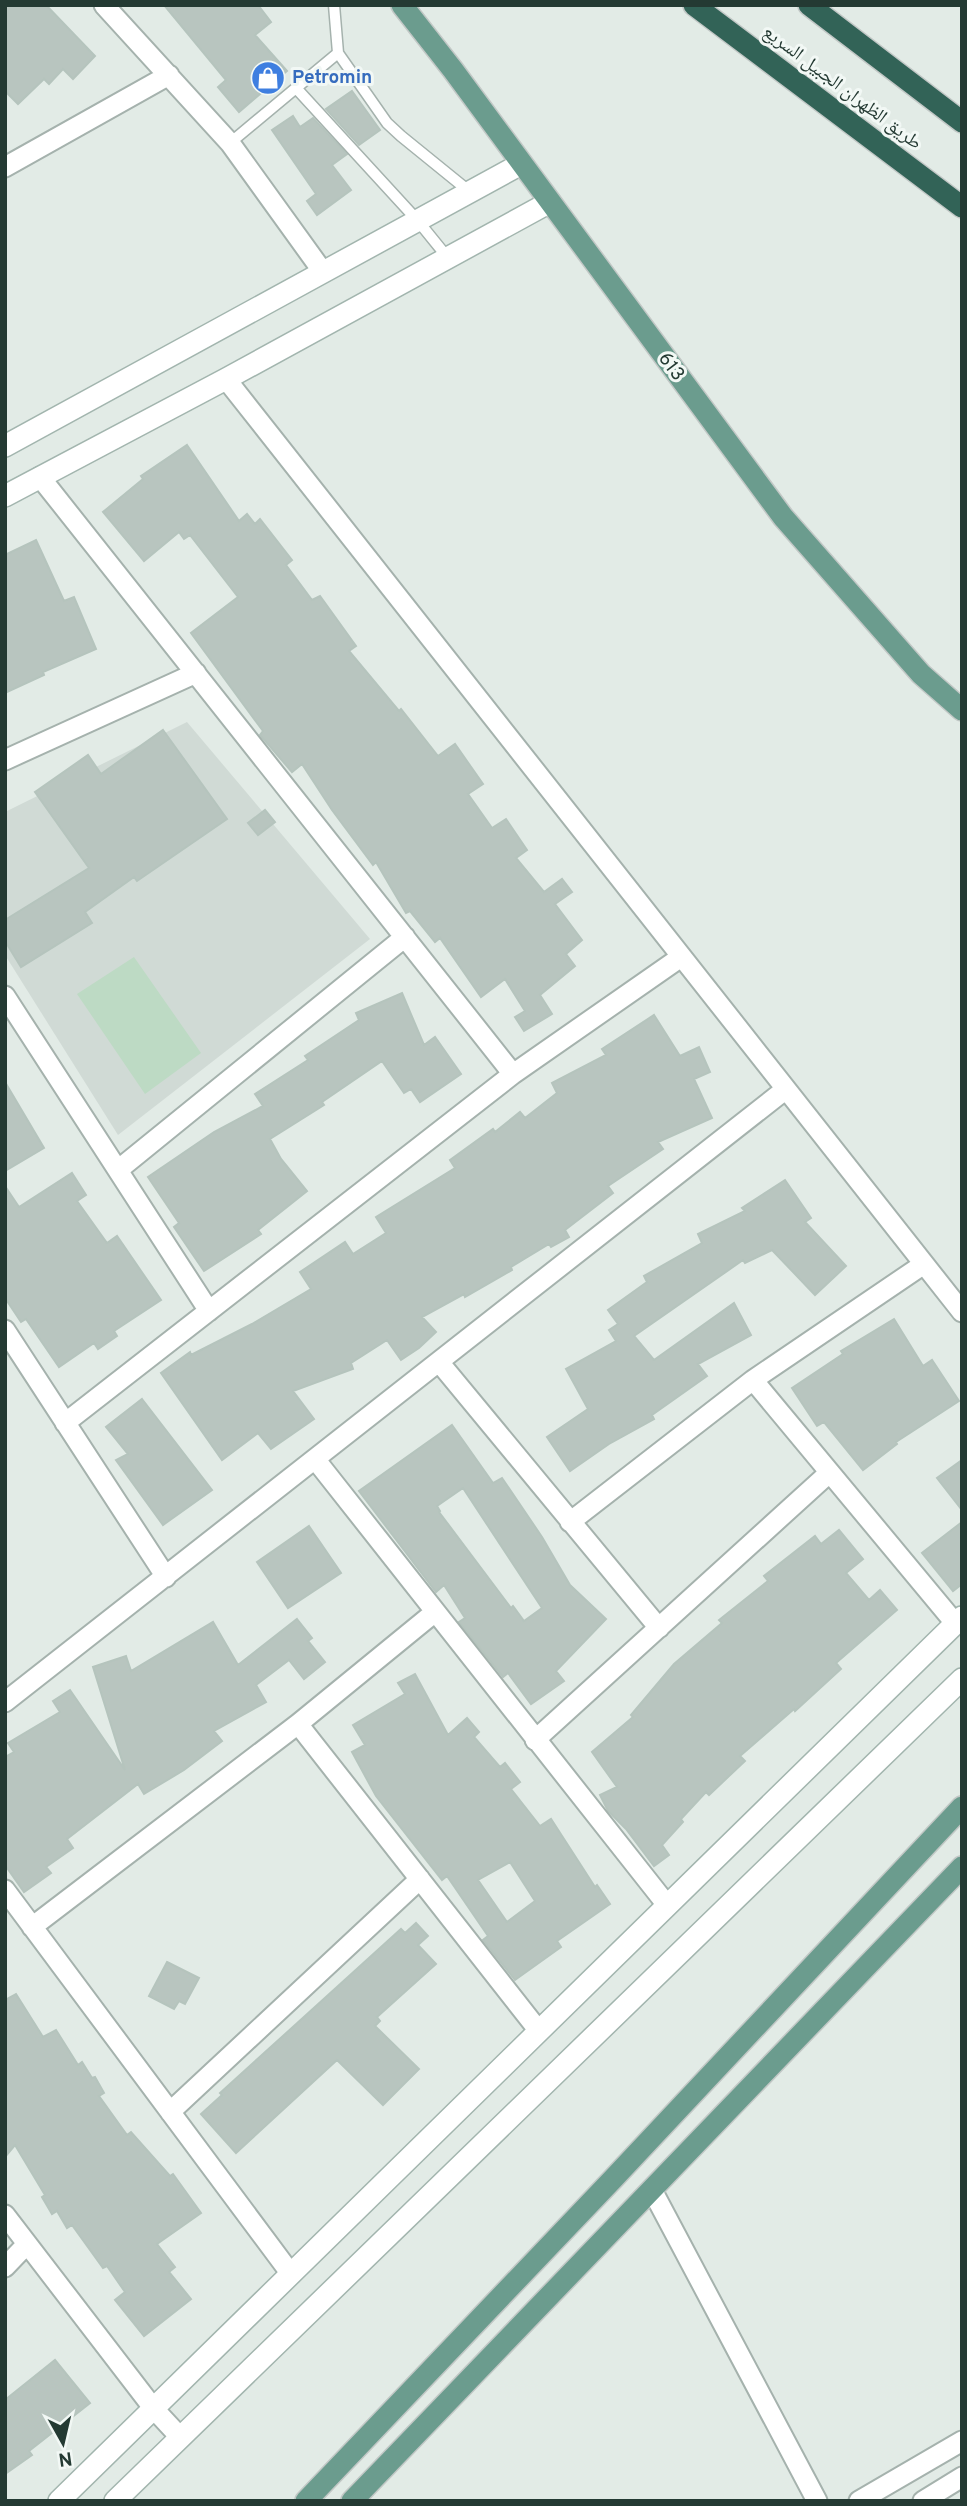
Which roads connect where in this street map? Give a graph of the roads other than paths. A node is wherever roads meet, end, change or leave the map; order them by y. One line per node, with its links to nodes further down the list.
1 (104, 5): 7 (street)
2 (334, 5): 6 (lane)
3 (402, 5): 11 (main road, 613)
4 (694, 5): 15 (highway, طريق الظهران الجبيل السريع)
5 (809, 5): 9 (highway)
6 (338, 53): 8 (lane); 13 (lane)
7 (169, 75): 10 (street); 12 (street)
8 (296, 88): 10 (lane); 16 (lane)
9 (962, 122)
10 (230, 143): 18 (street)
11 (522, 164): 13 (street); 14 (main road, 613)
12 (5, 167)
13 (470, 192): 16 (street)
14 (550, 202): 17 (street); 24 (main road, 613)
15 (962, 207)
16 (418, 221): 17 (lane); 18 (street)
17 (447, 258): 19 (street)
18 (323, 272): 20 (street)
19 (226, 379): 21 (street); 27 (street)
20 (5, 446)
21 (40, 477): 22 (street); 23 (street)
22 (5, 496)
23 (196, 673): 25 (street); 26 (street)
24 (962, 710)
25 (5, 760)
26 (405, 937): 29 (street); 31 (street)
27 (681, 957): 29 (street); 30 (street)
28 (5, 996): 31 (street)
29 (513, 1074): 33 (street)
30 (786, 1089): 32 (street); 36 (street)
31 (118, 1170): 33 (street)
32 (924, 1264): 34 (street); 37 (street)
33 (209, 1311): 38 (street)
34 (962, 1312)
35 (5, 1331): 38 (street)
36 (439, 1362): 39 (street); 41 (street)
37 (753, 1380): 40 (street); 41 (street)
38 (65, 1423): 42 (street)
39 (315, 1460): 42 (street); 43 (street)
40 (830, 1473): 44 (street); 45 (street)
41 (570, 1522): 45 (street)
42 (166, 1577): 47 (street)
43 (435, 1612): 48 (street); 49 (street)
44 (958, 1620): 54 (street)
45 (659, 1628): 49 (street)
46 (962, 1679): 64 (street)
47 (5, 1702)
48 (298, 1724): 52 (street); 55 (street)
49 (536, 1740): 54 (street)
50 (962, 1807): 69 (main road)
51 (962, 1867): 58 (main road)
52 (420, 1879): 56 (street); 57 (street)
53 (5, 1891): 55 (street)
54 (667, 1905): 56 (street)
55 (32, 1927): 57 (street)
56 (539, 2031): 62 (street)
57 (170, 2112): 62 (street)
58 (652, 2190): 70 (main road); 71 (street)
59 (5, 2215): 60 (street)
60 (27, 2244): 61 (street); 63 (street)
61 (5, 2267)
62 (291, 2274): 63 (street)
63 (154, 2409): 64 (street); 67 (street)
64 (180, 2437): 68 (street)
65 (962, 2441): 72 (street)
66 (962, 2477): 73 (street)
67 (59, 2501)
68 (115, 2501)
69 (306, 2501)
70 (352, 2501)
71 (817, 2501)
72 (859, 2501)
73 (923, 2501)

